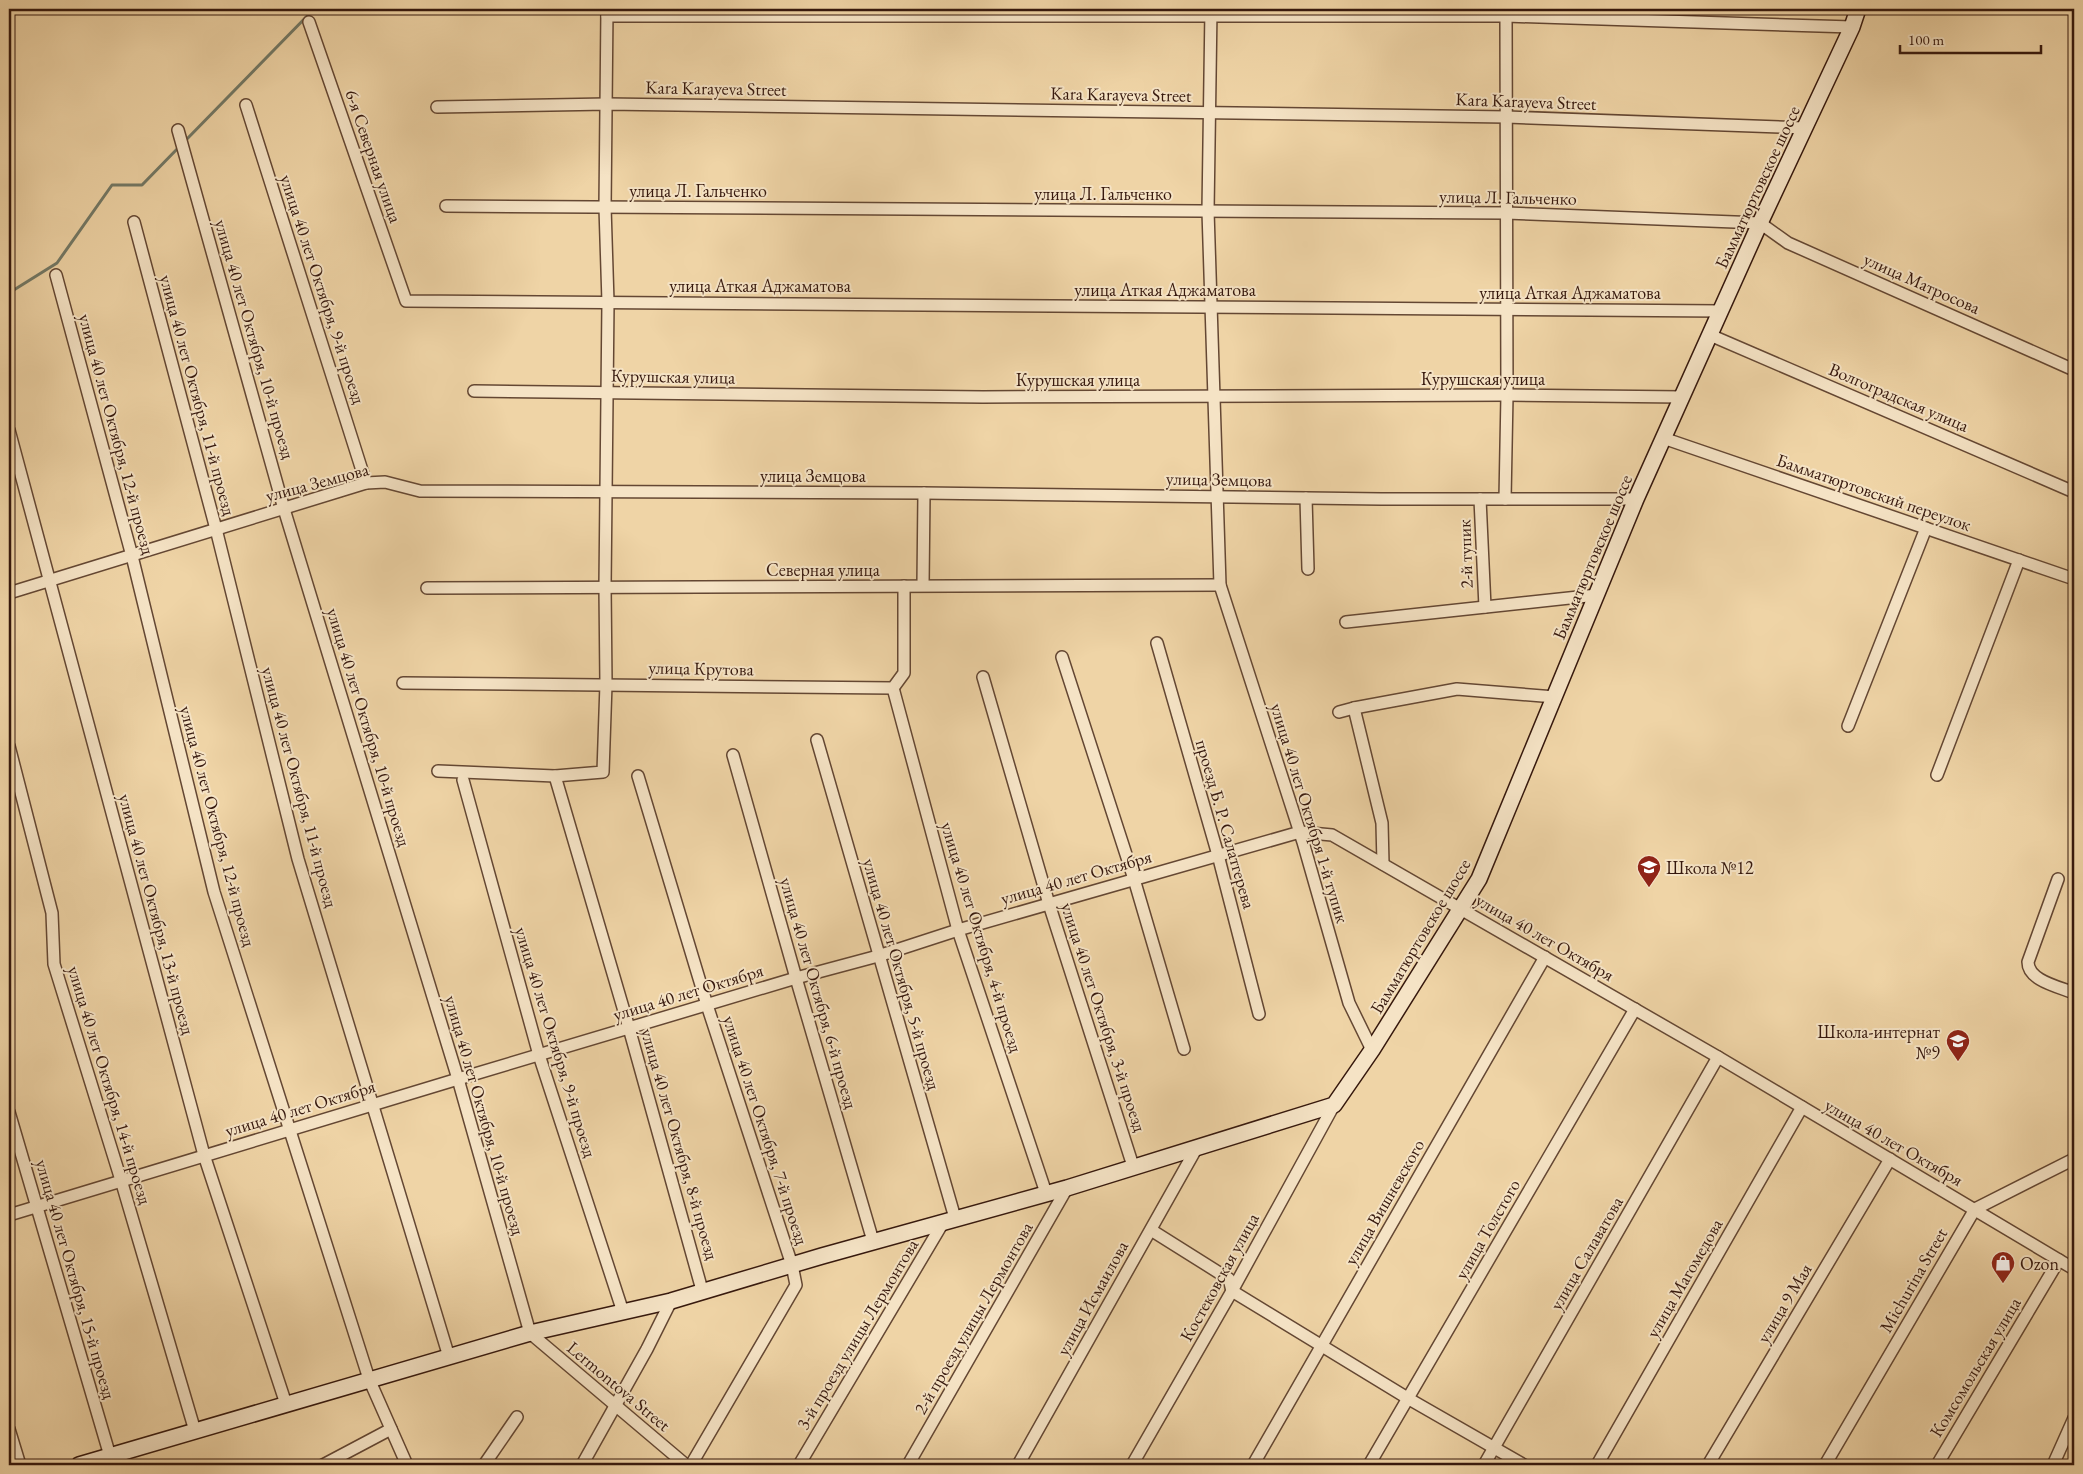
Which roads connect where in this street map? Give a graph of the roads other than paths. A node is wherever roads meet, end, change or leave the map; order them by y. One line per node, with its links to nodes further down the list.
1 (1858, 9): 7 (street, Бамматюртовское шоссе)
2 (607, 12): 3 (street); 8 (street)
3 (913, 12): 4 (street)
4 (1211, 12): 5 (street); 11 (street, улица 40 лет Октября 1-й тупик)
5 (1506, 16): 7 (street); 12 (street)
6 (309, 22): 22 (street, 6-я Северная улица)
7 (1852, 27): 13 (street, Бамматюртовское шоссе)
8 (607, 104): 10 (street, Kara Karayeva Street); 11 (street, Kara Karayeva Street); 16 (street)
9 (246, 105): 36 (street, улица 40 лет Октября, 9-й проезд)
10 (437, 107)
11 (1208, 113): 12 (street, Kara Karayeva Street); 17 (street, улица 40 лет Октября 1-й тупик)
12 (1507, 117): 13 (street, Kara Karayeva Street); 18 (street)
13 (1804, 128): 20 (street, Бамматюртовское шоссе)
14 (178, 130): 45 (street, улица 40 лет Октября, 10-й проезд)
15 (446, 206): 16 (street, улица Л. Гальченко)
16 (605, 206): 17 (street, улица Л. Гальченко); 23 (street)
17 (1208, 211): 18 (street, улица Л. Гальченко); 24 (street, улица 40 лет Октября 1-й тупик)
18 (1506, 213): 20 (street, улица Л. Гальченко); 25 (street)
19 (134, 222): 47 (street, улица 40 лет Октября, 11-й проезд)
20 (1760, 223): 26 (street, Бамматюртовское шоссе); 28 (street, улица Матросова)
21 (56, 275): 48 (street, улица 40 лет Октября, 12-й проезд)
22 (406, 301): 23 (street, улица Аткая Аджаматова)
23 (608, 302): 24 (street, улица Аткая Аджаматова); 30 (street)
24 (1210, 306): 25 (street, улица Аткая Аджаматова); 32 (street, улица 40 лет Октября 1-й тупик)
25 (1506, 309): 26 (street, улица Аткая Аджаматова); 31 (street)
26 (1721, 310): 27 (street, Бамматюртовское шоссе)
27 (1710, 335): 33 (street, Бамматюртовское шоссе); 37 (street, Волгоградская улица)
28 (2074, 370)
29 (474, 391): 30 (street, Курушская улица)
30 (606, 393): 32 (street, Курушская улица); 38 (street)
31 (1507, 395): 32 (street, Курушская улица); 33 (street, Курушская улица); 43 (street)
32 (1214, 396): 40 (street, улица 40 лет Октября 1-й тупик)
33 (1682, 397): 35 (street, Бамматюртовское шоссе)
34 (9, 430): 52 (street, улица 40 лет Октября, 13-й проезд)
35 (1663, 438): 44 (street, Бамматюртовское шоссе); 46 (street, Бамматюртовский переулок)
36 (366, 483): 38 (street, улица Земцова); 45 (street, улица Земцова)
37 (2074, 492)
38 (607, 493): 39 (street, улица Земцова); 56 (street)
39 (924, 493): 40 (street, улица Земцова); 53 (street)
40 (1217, 497): 41 (street, улица Земцова); 54 (street, улица 40 лет Октября 1-й тупик)
41 (1306, 498): 42 (street, улица Земцова); 50 (street)
42 (1480, 499): 43 (street, улица Земцова); 60 (street, 2-й тупик)
43 (1505, 499): 44 (street, улица Земцова)
44 (1636, 499): 59 (street, Бамматюртовское шоссе)
45 (284, 509): 47 (street, улица Земцова); 100 (street, улица 40 лет Октября, 10-й проезд)
46 (1926, 528): 49 (street, Бамматюртовский переулок); 71 (street)
47 (216, 529): 48 (street, улица Земцова); 101 (street, улица 40 лет Октября, 11-й проезд)
48 (132, 556): 52 (street, улица Земцова); 105 (street, улица 40 лет Октября, 12-й проезд)
49 (2019, 560): 51 (street, Бамматюртовский переулок); 76 (street)
50 (1308, 569)
51 (2074, 579)
52 (49, 582): 58 (street, улица Земцова); 107 (street, улица 40 лет Октября, 13-й проезд)
53 (923, 585): 54 (street, Северная улица); 55 (street, Северная улица)
54 (1220, 585): 80 (street, улица 40 лет Октября 1-й тупик)
55 (904, 586): 56 (street, Северная улица); 67 (street)
56 (605, 587): 57 (street, Северная улица); 66 (street)
57 (427, 588)
58 (9, 593)
59 (1597, 595): 60 (street); 68 (street, Бамматюртовское шоссе)
60 (1485, 607): 61 (street)
61 (1346, 622)
62 (1157, 643): 81 (street, проезд Б. Р. Салатгерева)
63 (1062, 656): 83 (street)
64 (983, 677): 85 (street, улица 40 лет Октября, 3-й проезд)
65 (403, 683): 66 (street, улица Крутова)
66 (606, 684): 67 (street, улица Крутова); 77 (street)
67 (893, 688): 87 (street, улица 40 лет Октября, 4-й проезд)
68 (1555, 696): 69 (street); 86 (street, Бамматюртовское шоссе)
69 (1354, 708): 70 (street); 82 (street)
70 (1338, 712)
71 (1848, 726)
72 (817, 740): 88 (street, улица 40 лет Октября, 5-й проезд)
73 (9, 746): 111 (street, улица 40 лет Октября, 14-й проезд)
74 (733, 755): 90 (street, улица 40 лет Октября, 6-й проезд)
75 (438, 771): 77 (street)
76 (1937, 775)
77 (555, 776): 95 (street, улица 40 лет Октября, 8-й проезд)
78 (638, 776): 92 (street, улица 40 лет Октября, 7-й проезд)
79 (463, 780): 98 (street, улица 40 лет Октября, 9-й проезд)
80 (1300, 832): 81 (street, улица 40 лет Октября); 82 (street, улица 40 лет Октября); 97 (street, улица 40 лет Октября 1-й тупик)
81 (1218, 855): 83 (street, улица 40 лет Октября); 94 (street, проезд Б. Р. Салатгерева)
82 (1383, 864): 86 (street, улица 40 лет Октября)
83 (1134, 879): 85 (street, улица 40 лет Октября); 96 (street)
84 (2058, 879): 91 (street)
85 (1049, 904): 87 (street, улица 40 лет Октября); 110 (street, улица 40 лет Октября, 3-й проезд)
86 (1461, 908): 89 (street, улица 40 лет Октября); 97 (street, Бамматюртовское шоссе)
87 (958, 930): 88 (street, улица 40 лет Октября); 113 (street, улица 40 лет Октября, 4-й проезд)
88 (878, 956): 90 (street, улица 40 лет Октября); 117 (street, улица 40 лет Октября, 5-й проезд)
89 (1545, 957): 93 (street, улица 40 лет Октября); 128 (street, улица Вишневского)
90 (796, 978): 92 (street, улица 40 лет Октября); 119 (street, улица 40 лет Октября, 6-й проезд)
91 (2074, 993)
92 (707, 1005): 95 (street, улица 40 лет Октября); 121 (street, улица 40 лет Октября, 7-й проезд)
93 (1635, 1009): 99 (street, улица 40 лет Октября); 131 (street, улица Толстого)
94 (1259, 1014)
95 (629, 1028): 98 (street, улица 40 лет Октября); 123 (street, улица 40 лет Октября, 8-й проезд)
96 (1184, 1049)
97 (1372, 1050): 102 (street, Бамматюртовское шоссе)
98 (539, 1055): 100 (street, улица 40 лет Октября); 126 (street, улица 40 лет Октября, 9-й проезд)
99 (1718, 1057): 103 (street, улица 40 лет Октября); 139 (street, улица Салаватова)
100 (458, 1079): 101 (street, улица 40 лет Октября); 127 (street, улица 40 лет Октября, 10-й проезд)
101 (373, 1104): 105 (street, улица 40 лет Октября); 129 (street, улица 40 лет Октября, 11-й проезд)
102 (1334, 1105): 106 (street); 124 (street, Костековская улица)
103 (1802, 1107): 108 (street, улица 40 лет Октября); 157 (street, улица Магомедова)
104 (9, 1112): 114 (street, улица 40 лет Октября, 15-й проезд)
105 (289, 1129): 107 (street, улица 40 лет Октября); 130 (street, улица 40 лет Октября, 12-й проезд)
106 (1196, 1149): 110 (street); 118 (street, улица Исмаилова)
107 (204, 1155): 111 (street, улица 40 лет Октября); 132 (street, улица 40 лет Октября, 13-й проезд)
108 (1890, 1159): 115 (street, улица 40 лет Октября); 158 (street, улица 9 Мая)
109 (2074, 1159): 115 (street)
110 (1133, 1166): 112 (street)
111 (121, 1180): 114 (street, улица 40 лет Октября); 138 (street, улица 40 лет Октября, 14-й проезд)
112 (1067, 1188): 113 (street); 150 (street, 2-й проезд улицы Лермонтова)
113 (1046, 1193): 117 (street)
114 (36, 1207): 116 (street, улица 40 лет Октября); 140 (street, улица 40 лет Октября, 15-й проезд)
115 (1975, 1209): 120 (street, улица 40 лет Октября); 159 (street, Michurina Street)
116 (9, 1215)
117 (950, 1220): 119 (street); 149 (street, 3-й проезд улицы Лермонтова)
118 (1151, 1230): 124 (street); 151 (street, улица Исмаилова)
119 (873, 1241): 121 (street)
120 (2059, 1260): 122 (street, улица 40 лет Октября); 160 (street, Комсомольская улица)
121 (792, 1265): 123 (street); 148 (street, улица 40 лет Октября, 7-й проезд)
122 (2074, 1269)
123 (702, 1290): 125 (street)
124 (1232, 1291): 128 (street); 152 (street, Костековская улица)
125 (671, 1301): 126 (street); 133 (street)
126 (623, 1312): 127 (street)
127 (530, 1333): 129 (street); 133 (street, Lermontova Street)
128 (1322, 1346): 131 (street); 153 (street, улица Вишневского)
129 (449, 1356): 130 (street)
130 (369, 1379): 132 (street); 137 (street, улица 40 лет Октября, 12-й проезд)
131 (1409, 1399): 139 (street); 154 (street, улица Толстого)
132 (286, 1404): 138 (street)
133 (615, 1406): 146 (street); 147 (street, Lermontova Street)
134 (516, 1417): 145 (street)
135 (2074, 1418): 161 (street)
136 (9, 1429): 141 (street)
137 (391, 1429): 143 (street); 144 (street, улица 40 лет Октября, 12-й проезд)
138 (195, 1431): 140 (street)
139 (1494, 1448): 155 (street, улица Салаватова); 156 (street)
140 (110, 1456): 142 (street)
141 (20, 1465)
142 (79, 1465)
143 (323, 1465)
144 (407, 1465)
145 (484, 1465)
146 (582, 1465)
147 (686, 1465)
148 (691, 1465)
149 (799, 1465)
150 (908, 1465)
151 (1018, 1465)
152 (1132, 1465)
153 (1253, 1465)
154 (1369, 1465)
155 (1484, 1465)
156 (1524, 1465)
157 (1597, 1465)
158 (1708, 1465)
159 (1825, 1465)
160 (1937, 1465)
161 (2053, 1465)

